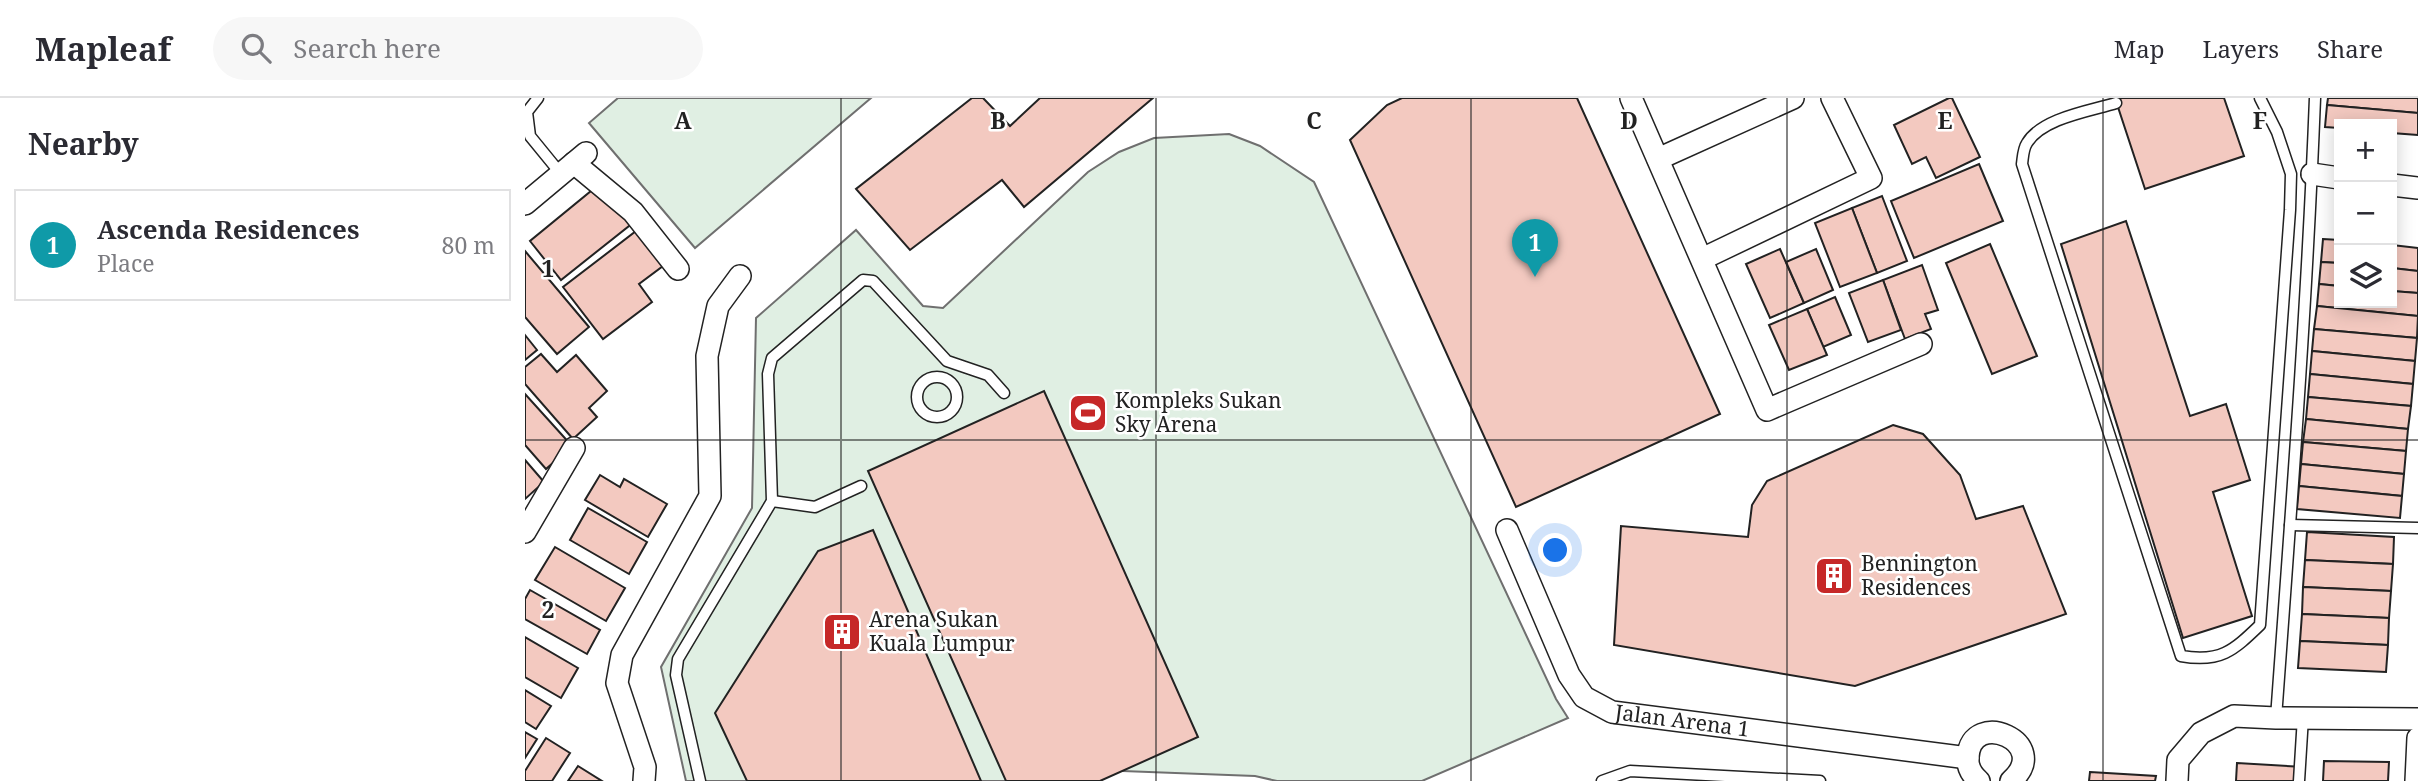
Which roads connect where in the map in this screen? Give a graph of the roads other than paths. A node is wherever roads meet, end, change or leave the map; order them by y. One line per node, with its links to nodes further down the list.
1 (538, 98): 9 (lane)
2 (1631, 98): 8 (street)
3 (1793, 98): 8 (street)
4 (1832, 98): 15 (street)
5 (2260, 98): 10 (lane)
6 (2315, 98): 10 (lane)
7 (2116, 103): 10 (lane)
8 (1658, 159): 15 (street)
9 (574, 163): 14 (street); 16 (street)
10 (2301, 174): 11 (street); 25 (lane)
11 (2334, 177)
12 (2397, 186): 13 (street)
13 (2418, 188)
14 (525, 204)
15 (1702, 259): 18 (street)
16 (678, 269)
17 (740, 275): 36 (street)
18 (1921, 344)
19 (947, 362): 20 (lane); 21 (lane); 24 (lane)
20 (945, 378)
21 (1004, 393)
22 (574, 448): 28 (street)
23 (861, 486): 24 (lane)
24 (772, 501): 37 (lane)
25 (2290, 525): 26 (lane); 30 (lane)
26 (2418, 528)
27 (1507, 530): 33 (street, Jalan Arena 1)
28 (525, 532)
29 (2303, 717): 30 (street); 31 (street); 43 (lane)
30 (2276, 718): 42 (street)
31 (2418, 719)
32 (2418, 738): 44 (street)
33 (1968, 758): 40 (street); 41 (street)
34 (1644, 776): 35 (lane); 38 (lane)
35 (1713, 778): 39 (lane)
36 (644, 781)
37 (700, 781)
38 (1602, 781)
39 (1820, 781)
40 (1979, 781)
41 (2011, 781)
42 (2177, 781)
43 (2299, 781)
44 (2416, 781)

